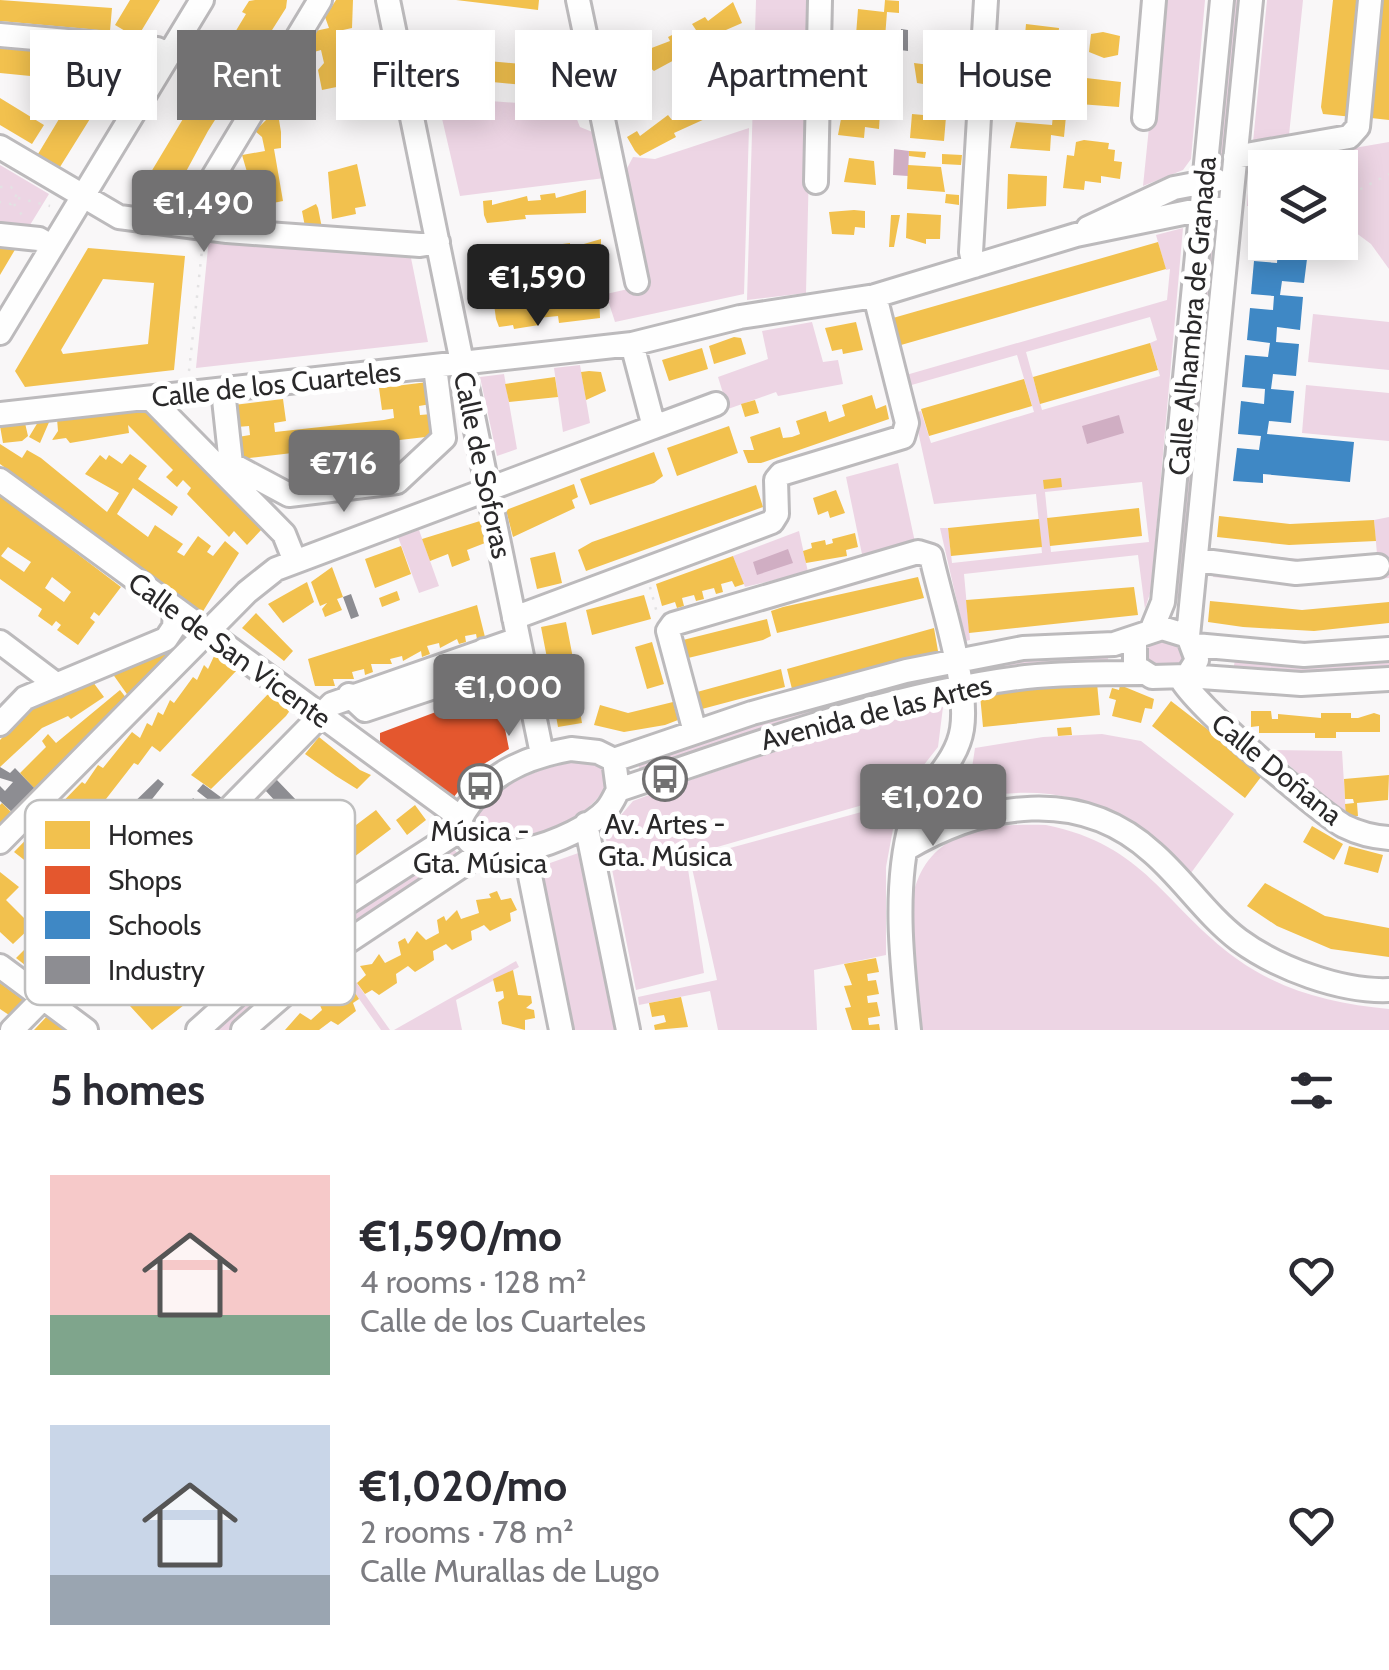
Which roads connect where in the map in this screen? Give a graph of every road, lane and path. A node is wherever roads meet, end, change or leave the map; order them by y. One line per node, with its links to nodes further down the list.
1 (202, 0): 12 (street)
2 (320, 0): 16 (street)
3 (388, 0): 32 (street, Calle de Soforas)
4 (578, 0): 35 (street)
5 (820, 0): 19 (street)
6 (986, 0): 34 (street)
7 (1154, 0): 13 (street)
8 (1222, 0): 18 (street, Calle Alhambra de Granada)
9 (1250, 0): 15 (street, Calle Alhambra de Granada)
10 (1370, 0): 15 (street)
11 (0, 36): 12 (street)
12 (168, 55): 23 (street)
13 (1144, 118)
14 (0, 147): 23 (street)
15 (1235, 157): 20 (street, Calle Alhambra de Granada)
16 (215, 174): 29 (street); 29 (street)
17 (1389, 174): 22 (path)
18 (1204, 180): 20 (street, Calle de los Cuarteles); 27 (street, Calle Alhambra de Granada); 31 (street, Calle de los Cuarteles)
19 (816, 182)
20 (1233, 182): 28 (street, Calle Alhambra de Granada)
21 (0, 188): 24 (path)
22 (1358, 191)
23 (82, 197): 29 (street); 33 (street)
24 (16, 198): 25 (path); 26 (path)
25 (0, 202)
26 (50, 206)
27 (1202, 209): 28 (street, Calle de los Cuarteles); 31 (street, Calle de los Cuarteles); 57 (street, Calle Alhambra de Granada)
28 (1230, 209): 50 (street, Calle Alhambra de Granada)
29 (206, 228): 32 (street); 42 (path)
30 (0, 235): 33 (street)
31 (1076, 235): 34 (street, Calle de los Cuarteles)
32 (438, 242): 39 (street, Calle de Soforas)
33 (51, 246): 37 (street)
34 (974, 266): 36 (street, Calle de los Cuarteles)
35 (637, 282)
36 (874, 296): 38 (street, Calle de los Cuarteles); 52 (street)
37 (0, 333)
38 (632, 344): 39 (street, Calle de los Cuarteles); 46 (street)
39 (462, 364): 40 (street, Calle de los Cuarteles); 48 (street, Calle de Soforas)
40 (435, 367): 41 (street, Calle de los Cuarteles); 41 (street)
41 (223, 390): 42 (street, Calle de los Cuarteles)
42 (189, 394): 43 (street, Calle de los Cuarteles)
43 (150, 398): 45 (street, Calle de los Cuarteles); 49 (street)
44 (716, 404): 46 (street)
45 (0, 414)
46 (654, 426): 48 (street)
47 (0, 480): 53 (street, Calle de San Vicente)
48 (489, 490): 49 (street); 54 (street, Calle de Soforas)
49 (294, 559): 56 (street)
50 (1197, 560): 51 (street); 59 (street, Calle Alhambra de Granada)
51 (1378, 566)
52 (645, 572): 54 (street); 55 (path)
53 (175, 612): 56 (street, Calle de San Vicente); 58 (street)
54 (516, 629): 69 (street); 72 (street, Calle de Soforas)
55 (668, 631): 62 (street); 71 (street)
56 (206, 634): 63 (street); 69 (street, Calle de San Vicente)
57 (1144, 634): 59 (street); 62 (street, Avenida de las Artes); 64 (street)
58 (166, 638): 63 (street); 67 (street)
59 (1192, 640): 61 (street); 65 (street)
60 (0, 642): 67 (street)
61 (1389, 649)
62 (954, 662): 68 (street); 71 (street, Avenida de las Artes)
63 (179, 663): 75 (street)
64 (1142, 673): 65 (street); 68 (street, Avenida de las Artes)
65 (1183, 677): 66 (street); 82 (street, Calle Doñana)
66 (1389, 679)
67 (56, 685): 70 (street)
68 (961, 688): 74 (street, Avenida de las Artes); 77 (street)
69 (322, 717): 76 (street); 79 (street, Calle de San Vicente)
70 (0, 724)
71 (695, 732): 73 (street, Avenida de las Artes)
72 (542, 754): 73 (street); 79 (street)
73 (614, 760): 74 (street)
74 (618, 790): 80 (street)
75 (42, 800)
76 (240, 800)
77 (918, 804): 81 (street); 84 (street)
78 (25, 817): 83 (street)
79 (462, 823): 85 (street, Calle de San Vicente); 87 (street)
80 (586, 824): 86 (street); 101 (street)
81 (937, 831): 84 (street); 91 (street)
82 (1389, 838)
83 (0, 842)
84 (906, 850): 102 (street)
85 (484, 851): 86 (street); 88 (street)
86 (524, 851): 100 (street)
87 (355, 896)
88 (355, 937)
89 (0, 966): 90 (street)
90 (25, 985)
91 (1389, 990)
92 (36, 1005): 96 (street)
93 (52, 1005): 97 (street)
94 (226, 1005): 98 (street)
95 (272, 1005): 99 (street)
96 (12, 1030)
97 (86, 1030)
98 (198, 1030)
99 (243, 1030)
100 (561, 1030)
101 (628, 1030)
102 (908, 1030)

